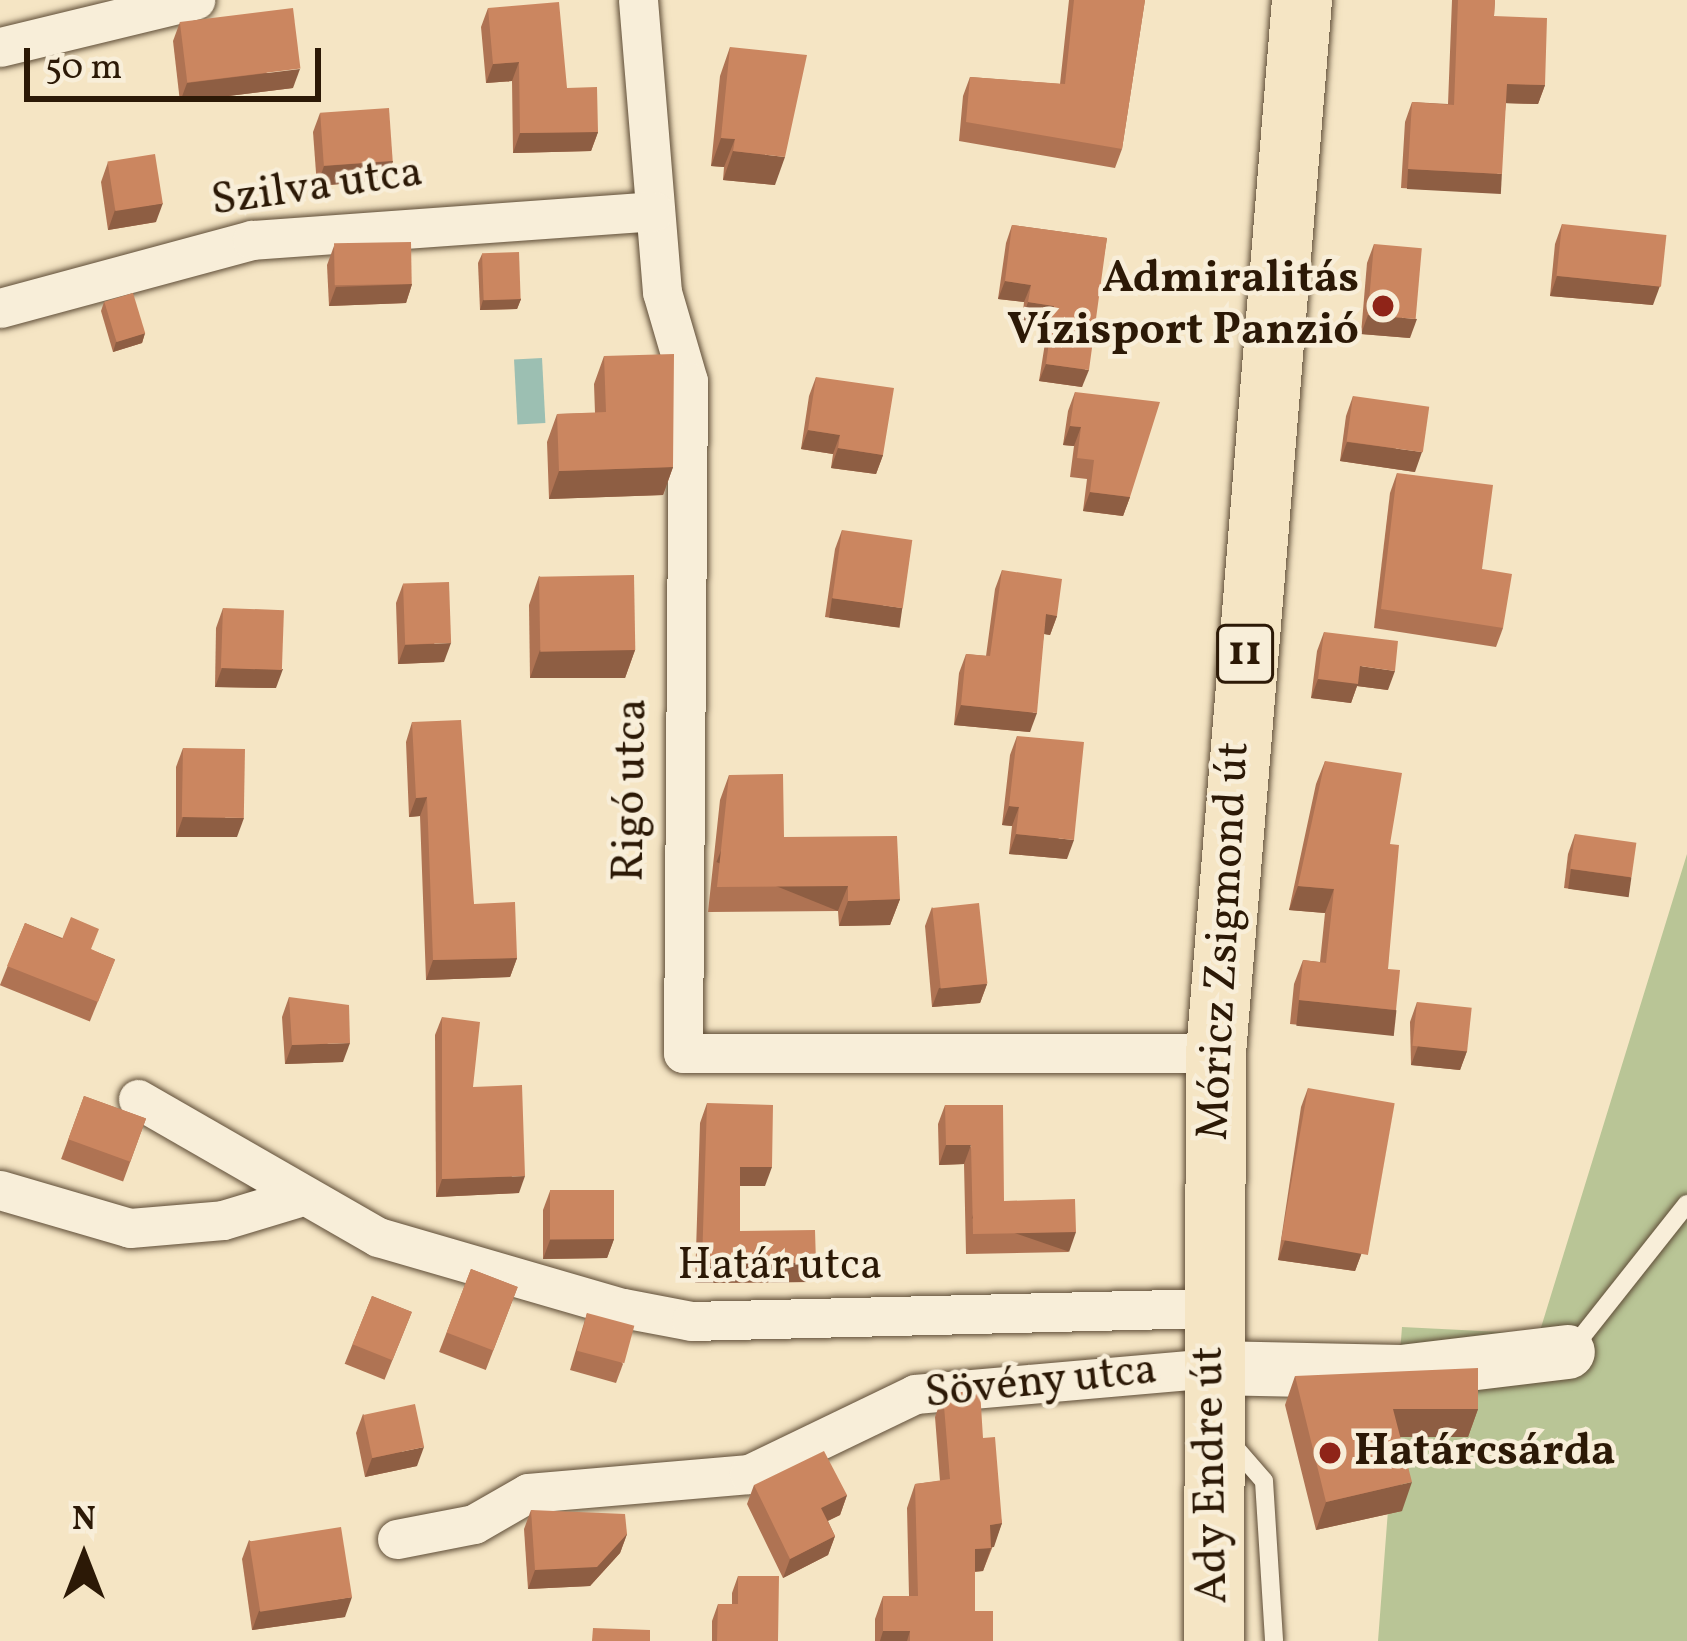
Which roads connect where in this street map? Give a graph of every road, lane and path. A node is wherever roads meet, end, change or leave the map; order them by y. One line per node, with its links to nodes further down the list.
1 (195, 0): 4 (street)
2 (638, 0): 5 (street, Rigó utca)
3 (1301, 0): 7 (main road, Móricz Zsigmond út / 11)
4 (0, 47)
5 (654, 211): 6 (street, Szilva utca); 7 (street, Rigó utca)
6 (0, 308)
7 (1216, 1053): 12 (main road, Móricz Zsigmond út / 11)
8 (138, 1100): 10 (street, Határ utca)
9 (0, 1190): 10 (street)
10 (296, 1198): 12 (street, Határ utca)
11 (1687, 1204): 13 (lane)
12 (1211, 1308): 14 (main road, Ady Endre út / 11)
13 (1568, 1352): 14 (street, Sövény utca)
14 (1213, 1395): 15 (street, Sövény utca); 16 (main road, Ady Endre út / 11); 17 (lane)
15 (397, 1539)
16 (1214, 1641)
17 (1274, 1641)

